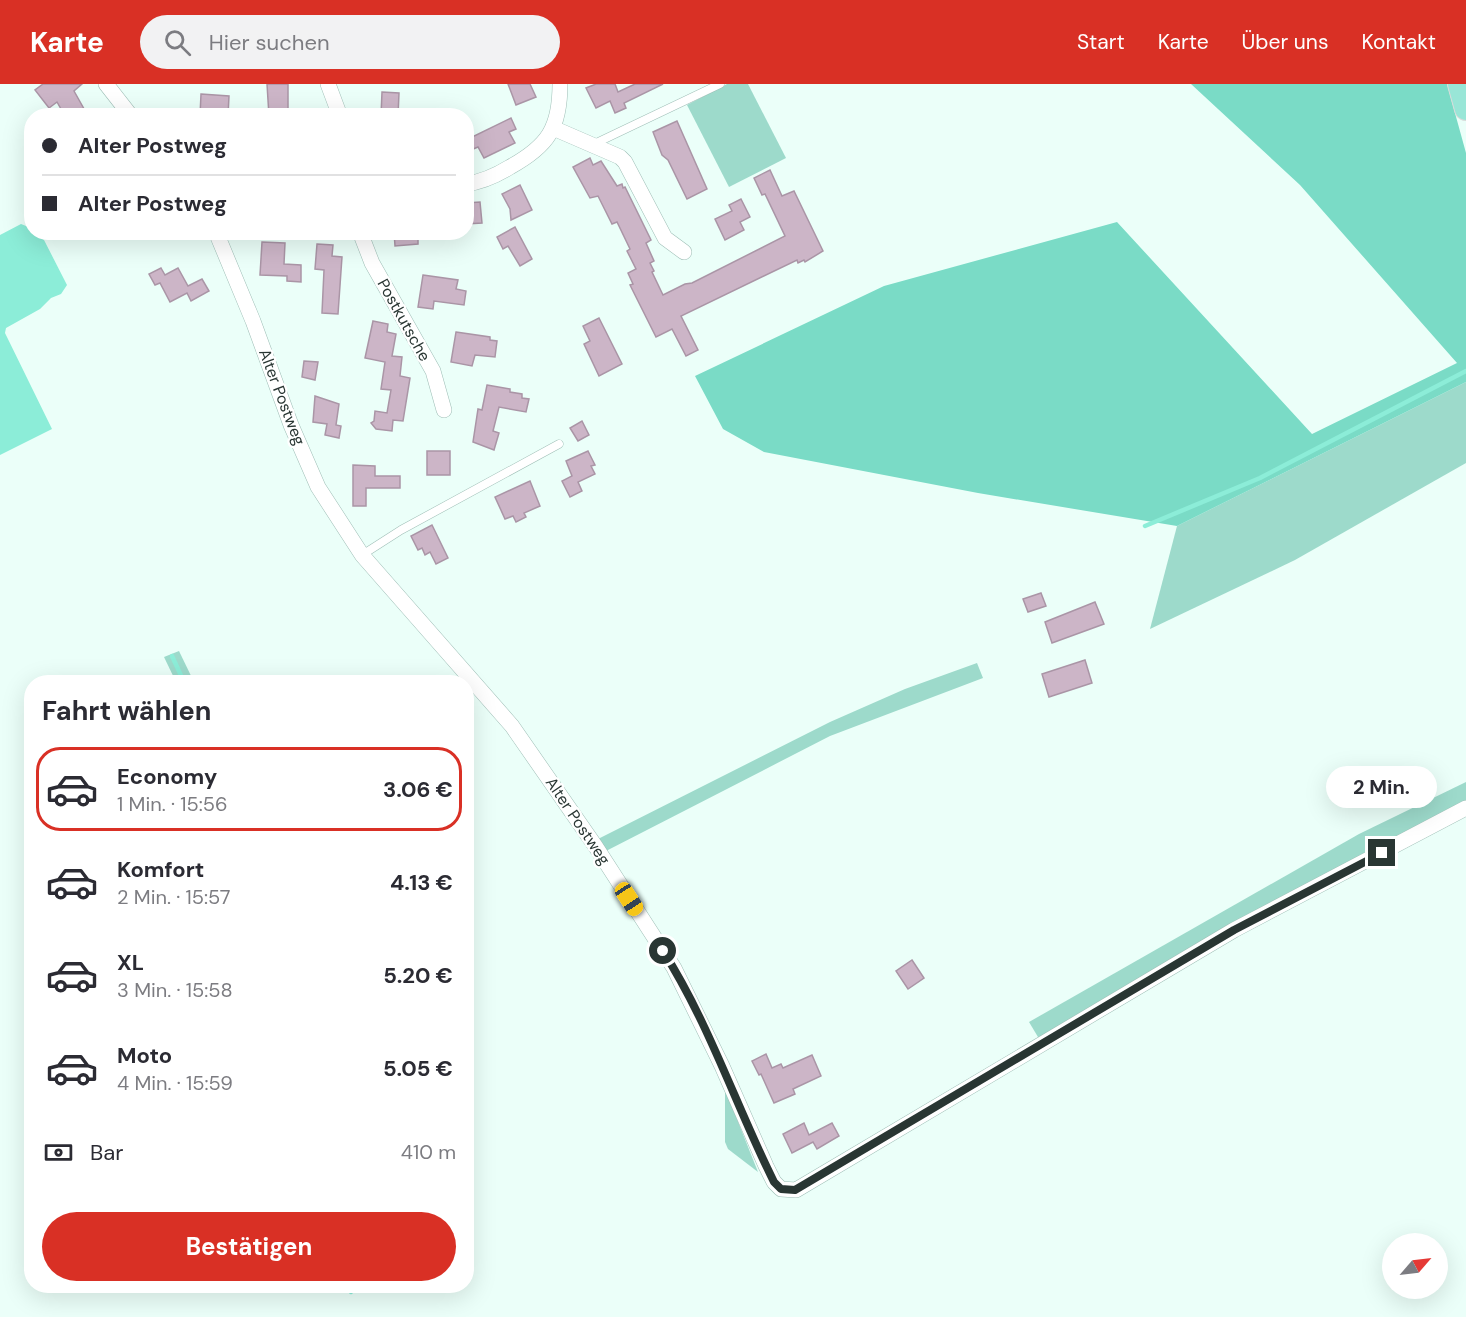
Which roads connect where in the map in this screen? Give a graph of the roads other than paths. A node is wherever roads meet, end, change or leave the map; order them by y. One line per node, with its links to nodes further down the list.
1 (106, 84): 6 (street)
2 (328, 84): 7 (street)
3 (560, 84): 9 (street)
4 (720, 84): 10 (lane)
5 (1459, 84): 8 (main road)
6 (125, 108)
7 (337, 108)
8 (1466, 109)
9 (553, 128): 10 (street); 11 (street)
10 (593, 145): 14 (street)
11 (474, 183)
12 (219, 240): 17 (street, Alter Postweg)
13 (363, 240): 15 (street, Postkutsche)
14 (684, 252)
15 (444, 410)
16 (559, 444): 17 (lane)
17 (362, 555): 18 (street, Alter Postweg)
18 (467, 675)
19 (474, 683): 20 (street, Alter Postweg)
20 (1466, 808)

